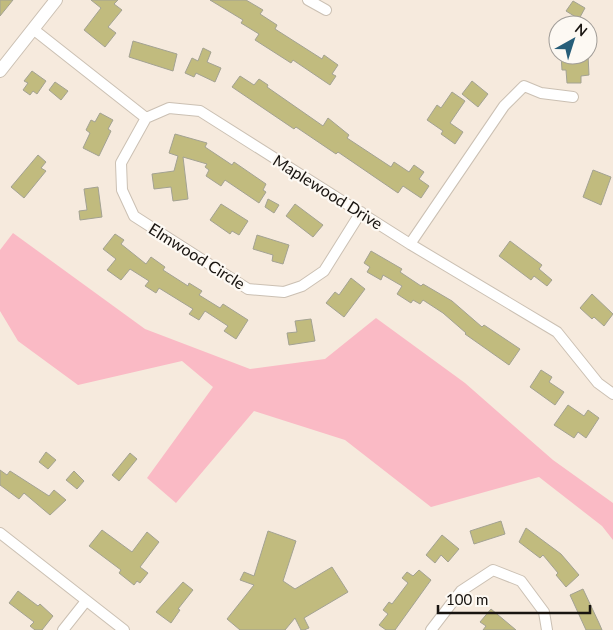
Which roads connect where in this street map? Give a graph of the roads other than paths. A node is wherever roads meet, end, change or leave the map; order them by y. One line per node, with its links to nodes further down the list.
1 (56, 0): 4 (main road)
2 (308, 0): 3 (street)
3 (326, 10)
4 (33, 30): 5 (main road); 7 (street)
5 (0, 71)
6 (573, 97): 9 (street)
7 (146, 118): 8 (street, Maplewood Drive); 8 (street, Elmwood Circle)
8 (361, 212): 9 (street, Maplewood Drive)
9 (410, 244): 10 (street, Maplewood Drive)
10 (613, 394)
11 (0, 532): 12 (street)
12 (86, 601): 13 (street); 14 (street)
13 (63, 630)
14 (124, 630)
15 (431, 630): 16 (street)
16 (547, 630)

